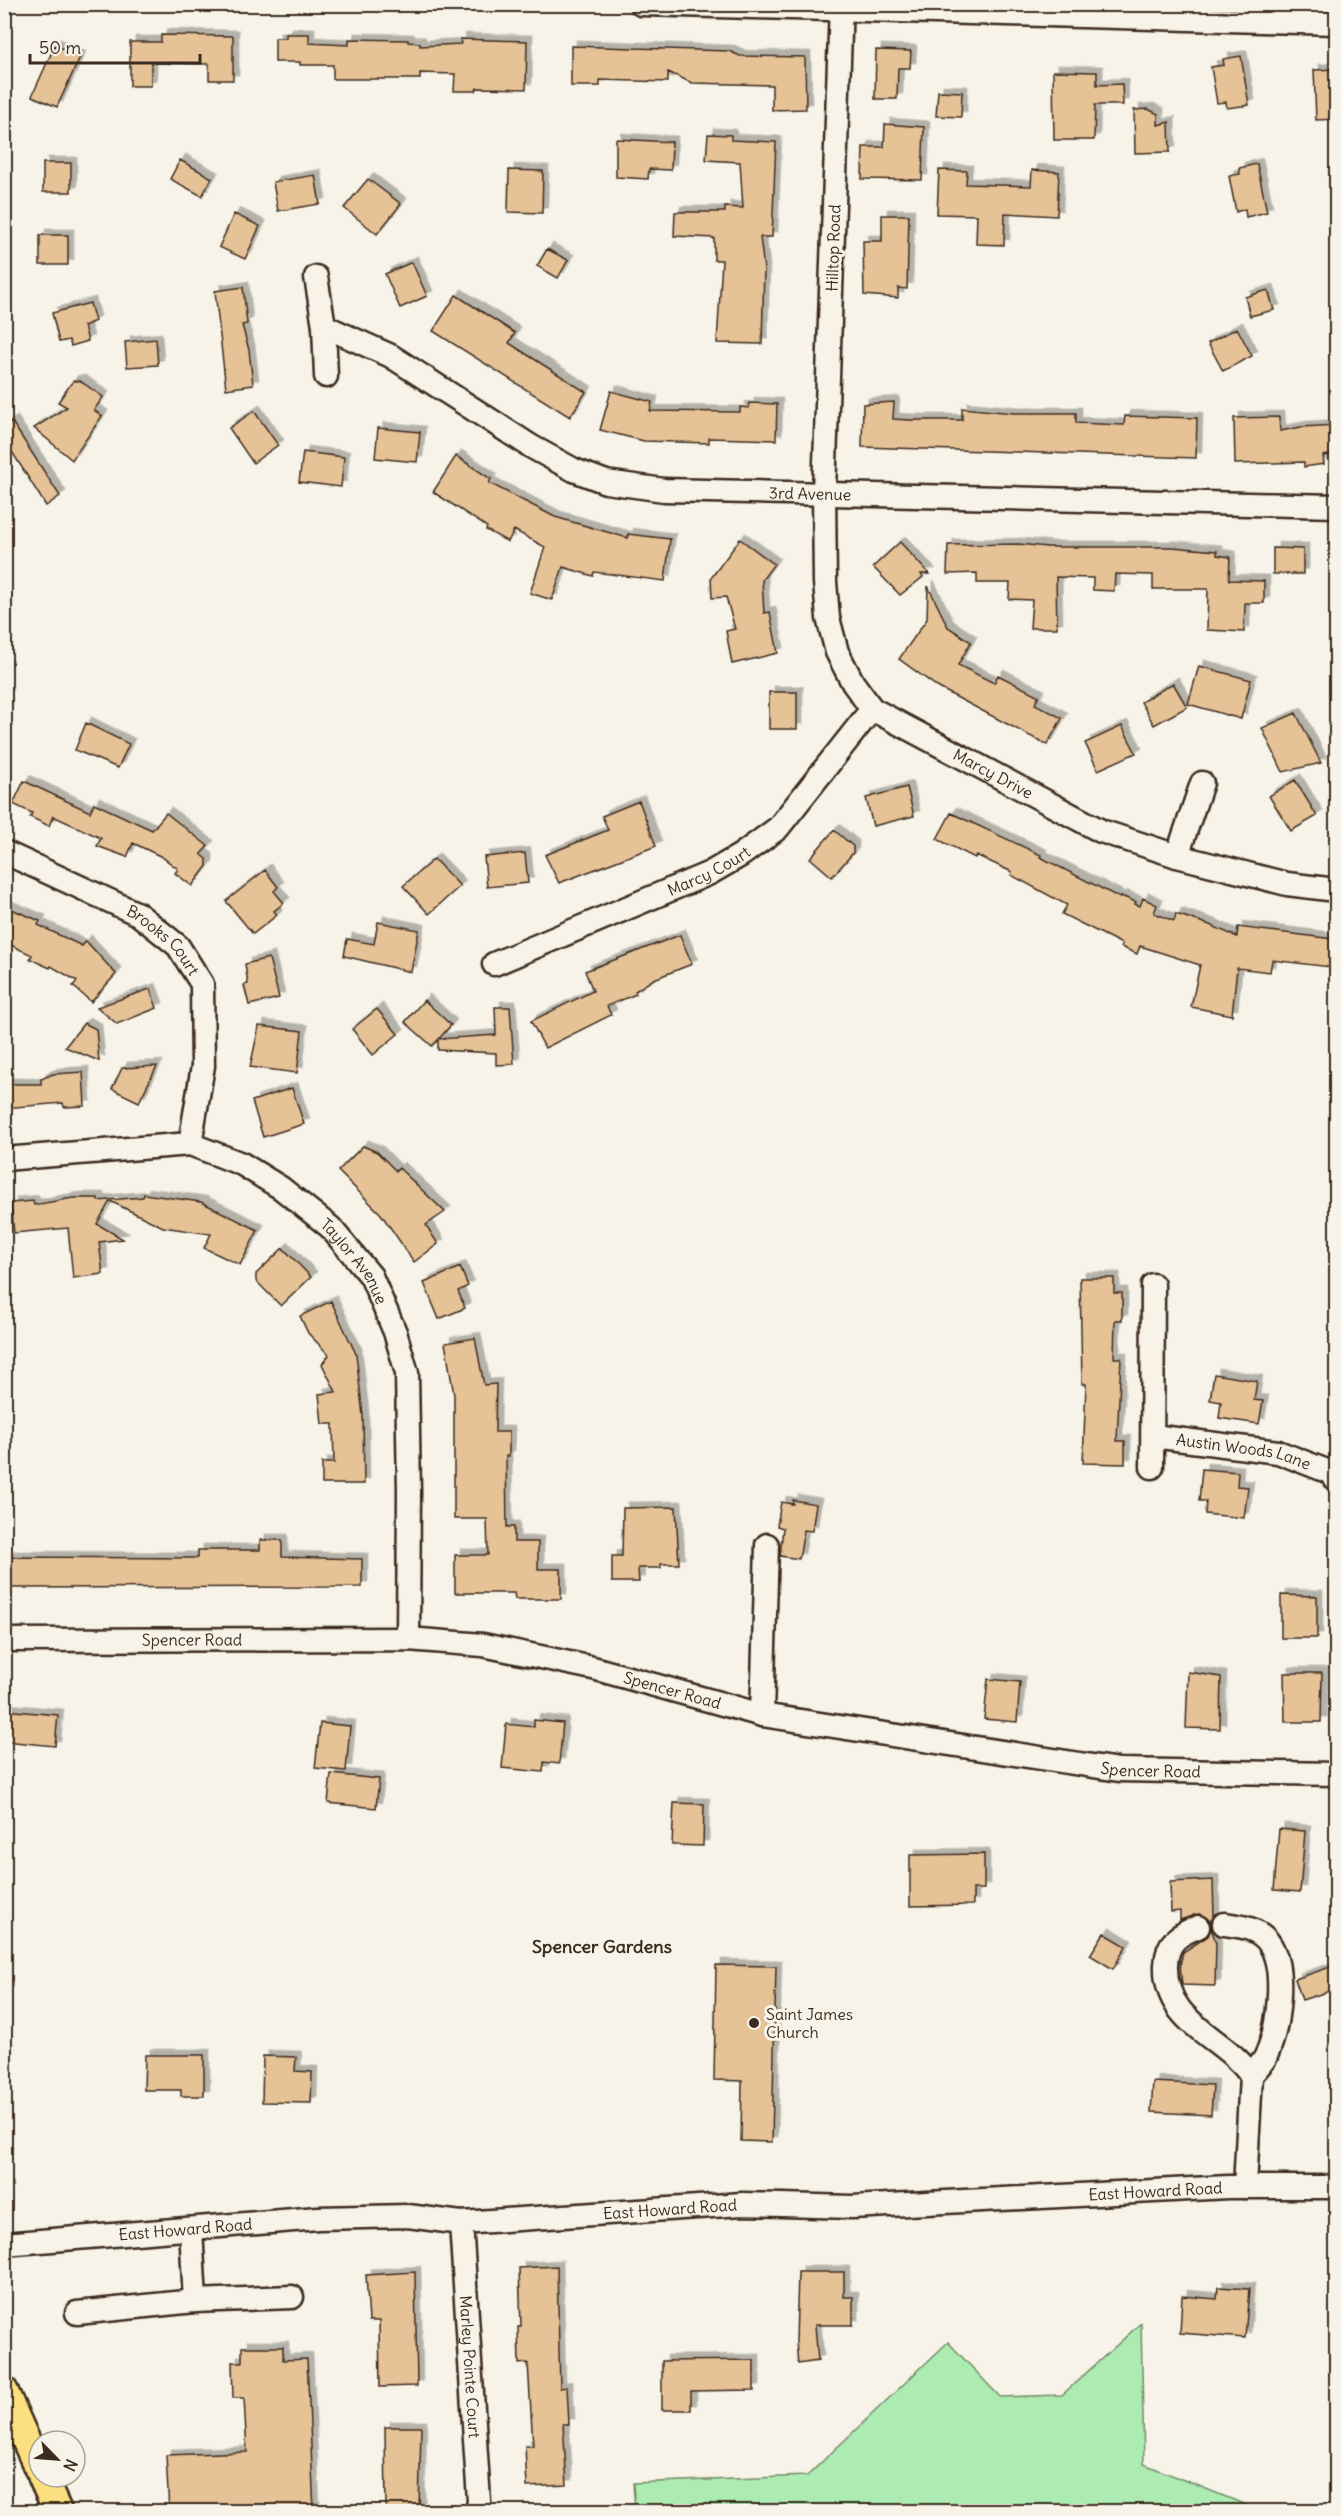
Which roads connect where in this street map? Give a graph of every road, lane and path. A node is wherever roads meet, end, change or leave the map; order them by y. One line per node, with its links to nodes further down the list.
1 (641, 4): 2 (street)
2 (841, 7): 3 (street); 7 (street, Hilltop Road)
3 (1336, 23)
4 (316, 277): 5 (street)
5 (324, 326): 6 (street); 7 (street, 3rd Avenue)
6 (326, 376)
7 (824, 492): 8 (street, 3rd Avenue); 9 (street, Marcy Drive)
8 (1336, 506)
9 (872, 708): 12 (street, Marcy Drive); 14 (street, Marcy Court)
10 (1202, 783): 12 (street)
11 (4, 852): 15 (street, Brooks Court)
12 (1177, 856): 13 (street, Marcy Drive)
13 (1336, 890)
14 (494, 964)
15 (190, 1144): 16 (street, Taylor Avenue); 22 (street, Taylor Avenue)
16 (4, 1159)
17 (1153, 1285): 18 (street, Austin Woods Lane)
18 (1153, 1436): 19 (street, Austin Woods Lane); 20 (street, Austin Woods Lane)
19 (1152, 1467)
20 (1334, 1477)
21 (766, 1545): 24 (street)
22 (408, 1639): 23 (street, Spencer Road); 24 (street, Spencer Road)
23 (4, 1640)
24 (762, 1715): 25 (street, Spencer Road)
25 (1336, 1774)
26 (1224, 1924): 28 (street)
27 (1198, 1926): 28 (street)
28 (1251, 2075): 29 (street)
29 (1245, 2187): 30 (street, East Howard Road); 31 (street, East Howard Road)
30 (1336, 2187)
31 (461, 2223): 32 (street, East Howard Road); 41 (street, Marley Pointe Court)
32 (191, 2229): 33 (street, East Howard Road); 35 (street)
33 (4, 2244)
34 (292, 2296): 35 (street)
35 (195, 2301): 36 (street)
36 (77, 2313)
37 (4, 2391): 38 (main road)
38 (27, 2443)
39 (48, 2489): 40 (main road)
40 (58, 2511)
41 (477, 2511)

